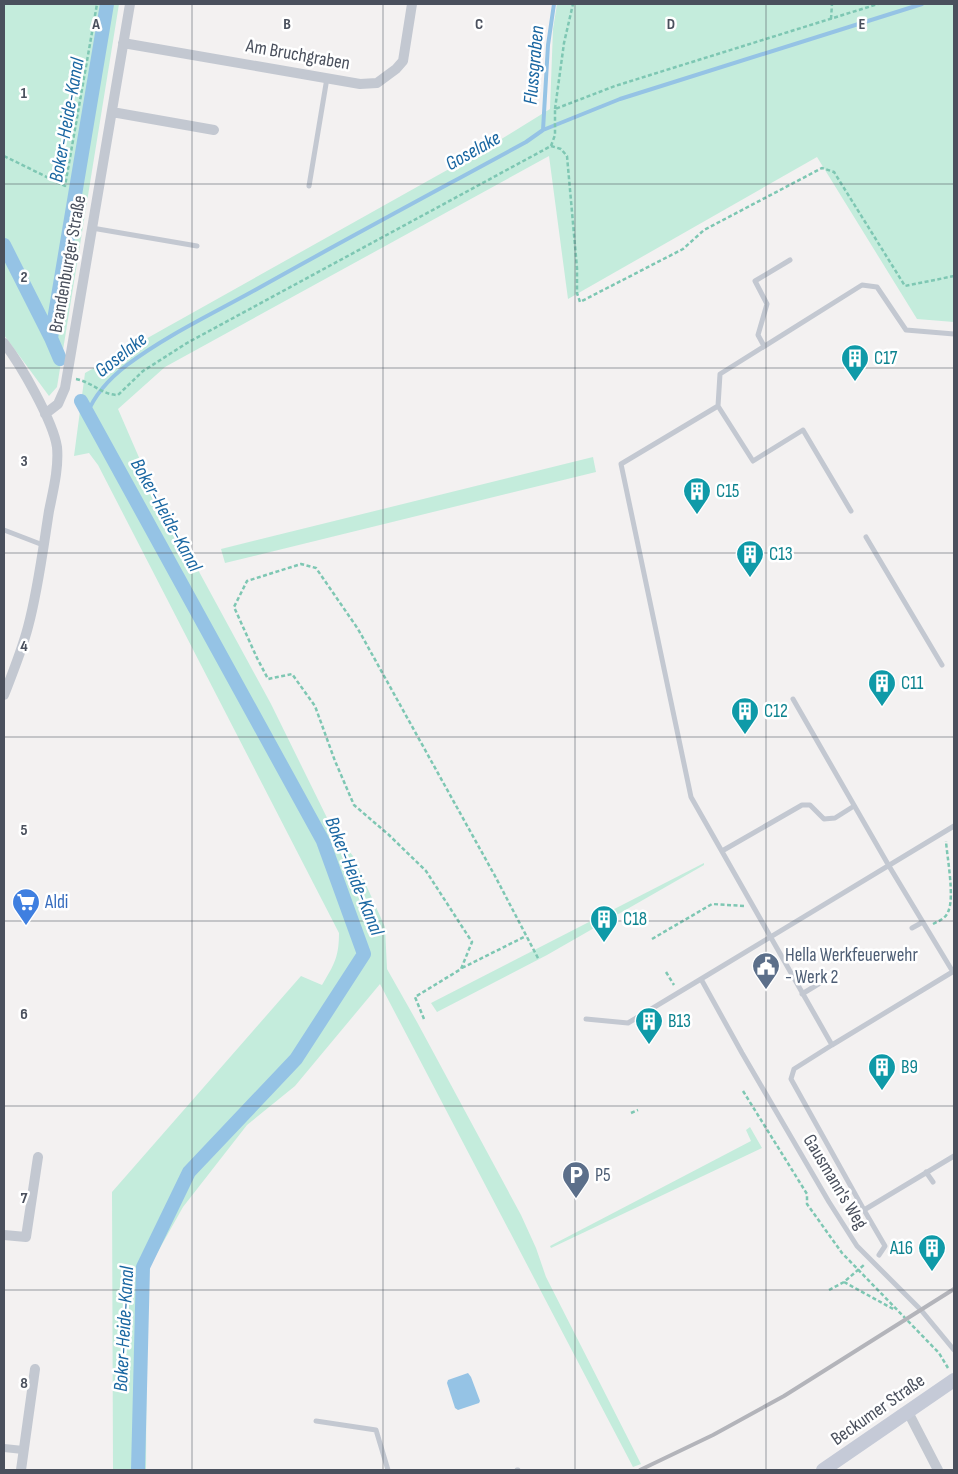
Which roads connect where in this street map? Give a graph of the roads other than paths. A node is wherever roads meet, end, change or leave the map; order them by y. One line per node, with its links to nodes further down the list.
1 (130, 4): 3 (street, Brandenburger Straße)
2 (412, 4): 4 (street, Am Bruchgraben)
3 (123, 43): 4 (street, Am Bruchgraben); 5 (street, Brandenburger Straße)
4 (327, 78): 7 (lane)
5 (112, 112): 6 (street); 8 (street, Brandenburger Straße)
6 (214, 130)
7 (309, 186)
8 (92, 228): 9 (lane); 15 (street, Brandenburger Straße)
9 (197, 246)
10 (790, 260): 13 (lane)
11 (954, 334): 13 (lane)
12 (4, 343): 15 (street)
13 (764, 346): 14 (lane)
14 (718, 406): 16 (lane); 25 (lane)
15 (46, 414): 19 (street)
16 (851, 511)
17 (4, 530): 19 (lane)
18 (866, 537): 20 (lane)
19 (44, 545): 21 (street)
20 (942, 665)
21 (4, 694)
22 (793, 699): 23 (lane)
23 (854, 806): 25 (lane); 26 (lane)
24 (954, 826): 26 (lane)
25 (722, 851): 29 (lane)
26 (889, 866): 27 (lane); 29 (lane)
27 (923, 922): 28 (lane); 30 (lane)
28 (912, 928)
29 (771, 938): 31 (lane); 33 (lane)
30 (954, 972): 35 (lane)
31 (701, 979): 34 (lane); 43 (lane, Gausmann's Weg)
32 (825, 980): 33 (lane)
33 (802, 994): 35 (lane)
34 (586, 1019)
35 (832, 1045): 40 (lane)
36 (954, 1156): 38 (lane)
37 (38, 1157): 41 (street)
38 (926, 1172): 39 (lane); 40 (lane)
39 (933, 1182)
40 (864, 1210): 42 (lane)
41 (4, 1235)
42 (879, 1255)
43 (954, 1350)
44 (35, 1369): 49 (street)
45 (954, 1380): 46 (main road, Beckumer Straße)
46 (908, 1412): 52 (main road, Beckumer Straße); 53 (street)
47 (316, 1421): 51 (lane)
48 (4, 1448): 49 (street)
49 (23, 1450): 50 (street)
50 (21, 1470)
51 (388, 1470)
52 (823, 1470)
53 (938, 1470)

